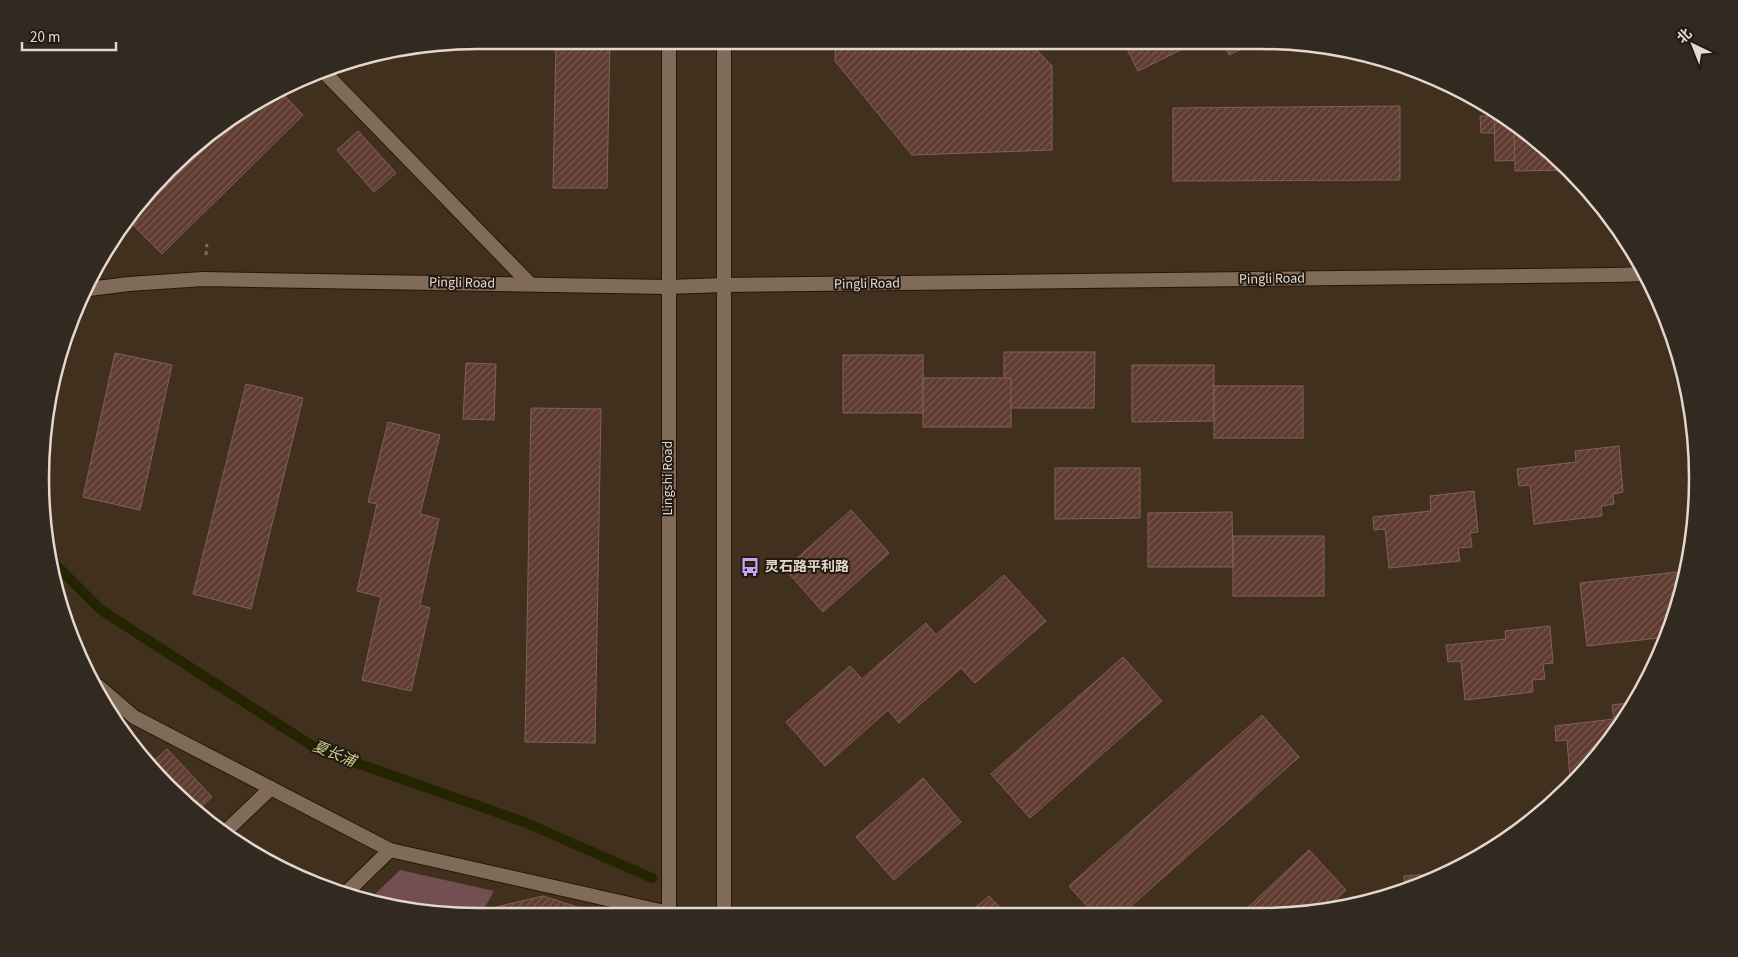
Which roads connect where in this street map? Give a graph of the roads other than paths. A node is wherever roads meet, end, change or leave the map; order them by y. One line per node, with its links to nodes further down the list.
1 (669, 49): 6 (street, Lingshi Road)
2 (724, 49): 7 (street)
3 (328, 76): 5 (street)
4 (1638, 274): 7 (street, Pingli Road)
5 (530, 284): 6 (street, Pingli Road); 8 (street, Pingli Road)
6 (668, 286): 7 (street, Pingli Road); 16 (street, Lingshi Road)
7 (724, 286): 17 (street)
8 (93, 289)
9 (111, 701): 10 (street)
10 (129, 722): 11 (street)
11 (271, 788): 12 (street); 13 (street)
12 (229, 828)
13 (390, 850): 14 (street); 15 (street)
14 (351, 889)
15 (643, 908)
16 (669, 908)
17 (724, 908)

